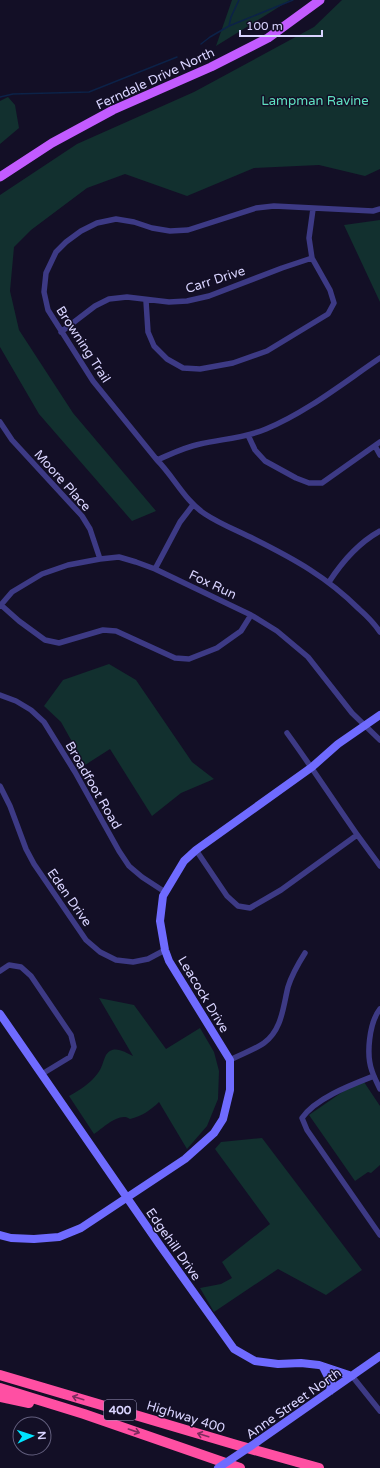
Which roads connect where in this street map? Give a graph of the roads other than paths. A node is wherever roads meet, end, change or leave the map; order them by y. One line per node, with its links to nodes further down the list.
1 (320, 0): 2 (main road, Ferndale Drive North)
2 (0, 177)
3 (313, 209): 4 (street, Browning Trail); 5 (street); 7 (street, Browning Trail)
4 (380, 209)
5 (312, 258): 6 (street, Carr Drive); 6 (street)
6 (146, 301): 7 (street, Carr Drive)
7 (61, 332): 14 (street, Browning Trail)
8 (380, 358): 10 (street)
9 (0, 422): 17 (street, Moore Place)
10 (248, 435): 12 (street); 14 (street)
11 (380, 442): 12 (street)
12 (375, 446): 13 (street)
13 (380, 455)
14 (157, 460): 15 (street, Browning Trail)
15 (192, 505): 18 (street); 19 (street, Browning Trail)
16 (380, 531): 19 (street)
17 (100, 559): 18 (street, Fox Run); 20 (street, Fox Run)
18 (156, 569): 21 (street, Fox Run)
19 (329, 582): 22 (street, Browning Trail)
20 (1, 605): 21 (street)
21 (251, 614): 25 (street, Fox Run)
22 (380, 632)
23 (0, 695): 33 (street, Broadfoot Road)
24 (380, 716): 25 (street, Leacock Drive)
25 (365, 726): 27 (street, Fox Run); 28 (street, Leacock Drive)
26 (287, 733): 28 (street)
27 (380, 740)
28 (312, 767): 30 (street); 31 (street, Leacock Drive)
29 (0, 786): 34 (street, Eden Drive)
30 (357, 835): 31 (street); 32 (street)
31 (196, 850): 33 (street, Leacock Drive)
32 (380, 866)
33 (165, 892): 34 (street, Leacock Drive)
34 (165, 950): 39 (street, Leacock Drive)
35 (305, 953): 39 (street)
36 (0, 971): 40 (street)
37 (380, 1010): 41 (street)
38 (0, 1014): 40 (street, Edgehill Drive)
39 (230, 1060): 43 (street)
40 (42, 1074): 43 (street, Edgehill Drive)
41 (374, 1076): 42 (street); 45 (street)
42 (380, 1088)
43 (127, 1196): 44 (street); 47 (street, Edgehill Drive)
44 (0, 1235)
45 (380, 1235)
46 (380, 1356): 49 (street, Anne Street North)
47 (324, 1367): 49 (street, Edgehill Drive); 51 (street)
48 (0, 1375): 57 (highway, Highway 400 / 400, one-way to 48)
49 (352, 1376): 51 (street, Anne Street North); 53 (street)
50 (0, 1388): 54 (highway, 400)
51 (330, 1392): 55 (street, Anne Street North, bridge)
52 (0, 1397): 54 (highway)
53 (380, 1411)
54 (84, 1414): 56 (highway, 400, one-way to 56)
55 (218, 1468)
56 (240, 1468)
57 (319, 1468)

